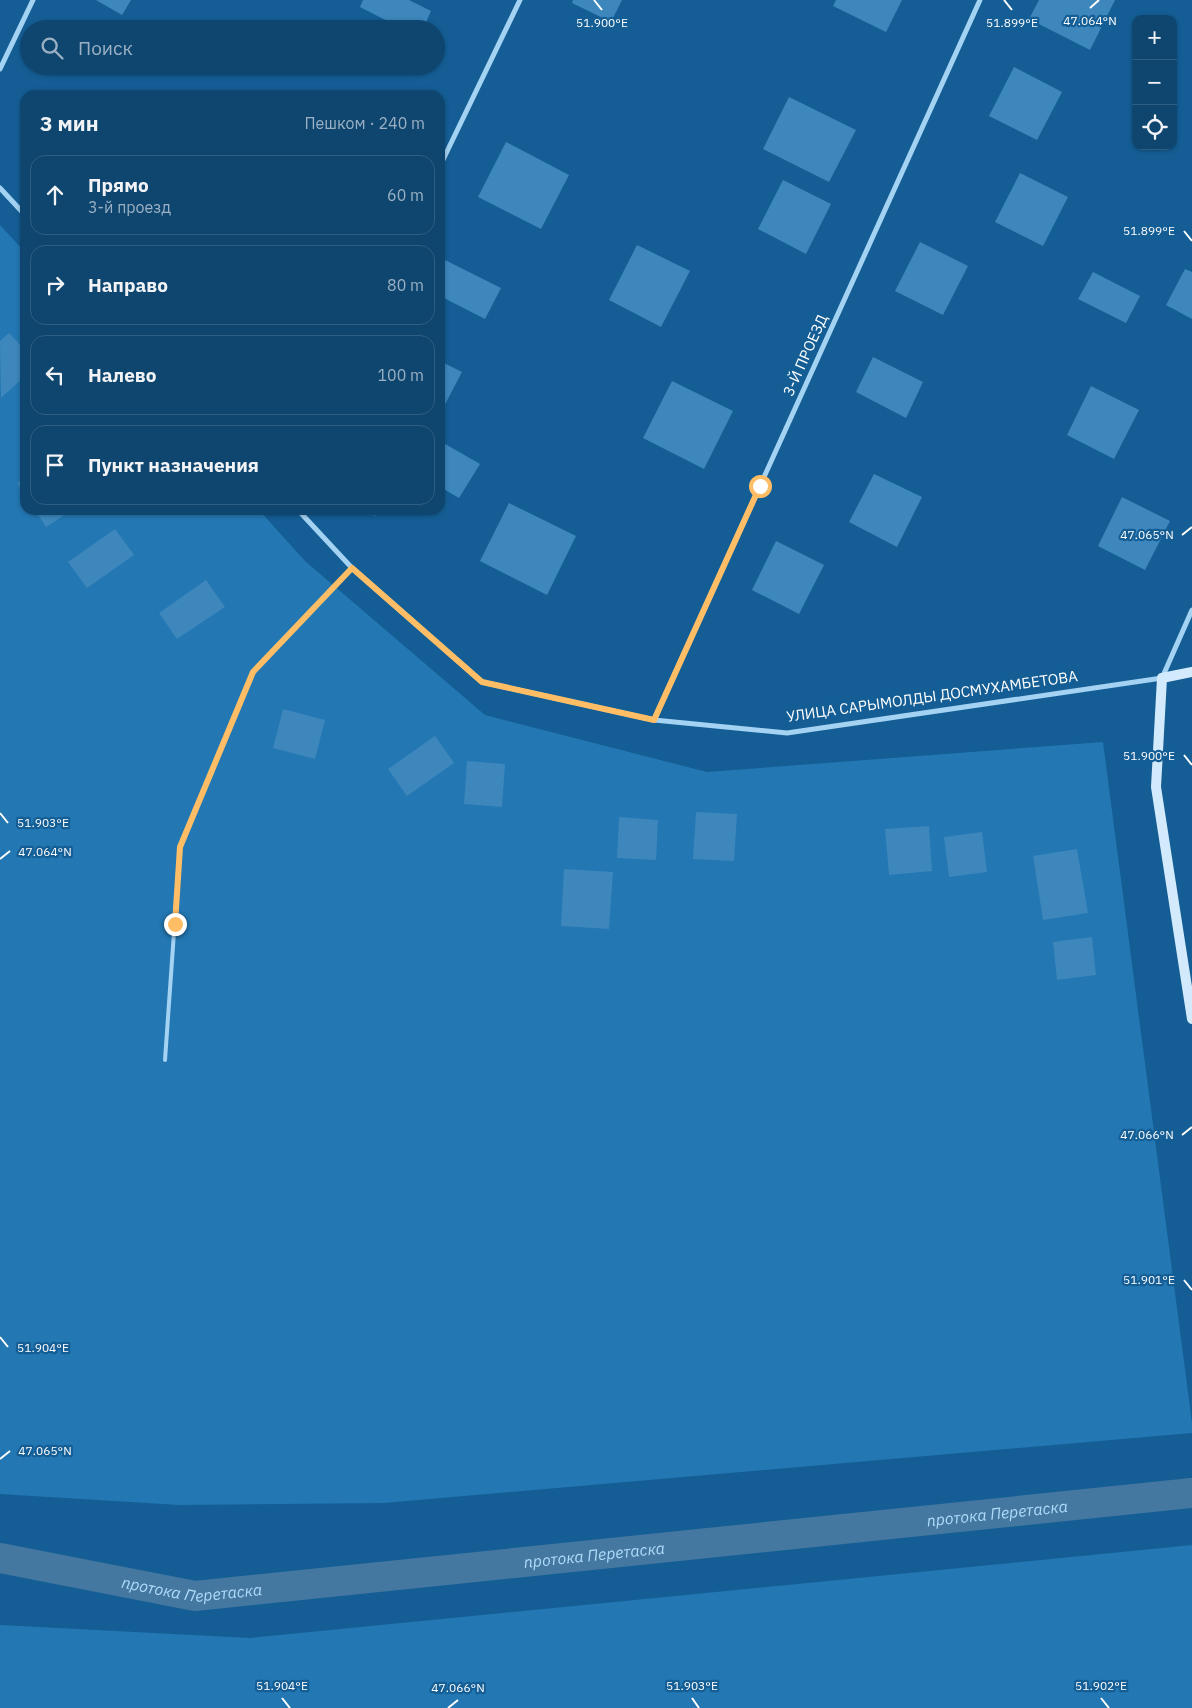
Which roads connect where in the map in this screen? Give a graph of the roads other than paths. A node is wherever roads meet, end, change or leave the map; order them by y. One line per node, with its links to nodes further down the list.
1 (33, 0): 4 (street)
2 (520, 0): 7 (street)
3 (980, 0): 15 (street, 3-Й ПРОЕЗД)
4 (23, 20)
5 (20, 27): 6 (street)
6 (0, 68)
7 (445, 156)
8 (0, 188): 9 (street)
9 (20, 210)
10 (303, 515): 11 (street, УЛИЦА САРЫМОЛДЫ ДОСМУХАМБЕТОВА)
11 (352, 568): 15 (street, УЛИЦА САРЫМОЛДЫ ДОСМУХАМБЕТОВА); 17 (lane)
12 (1192, 610): 14 (street)
13 (1192, 672): 14 (main road, УЛИЦА САРЫМОЛДЫ ДОСМУХАМБЕТОВА)
14 (1162, 678): 15 (street, УЛИЦА САРЫМОЛДЫ ДОСМУХАМБЕТОВА); 16 (main road)
15 (654, 720)
16 (1192, 1019)
17 (165, 1060)

